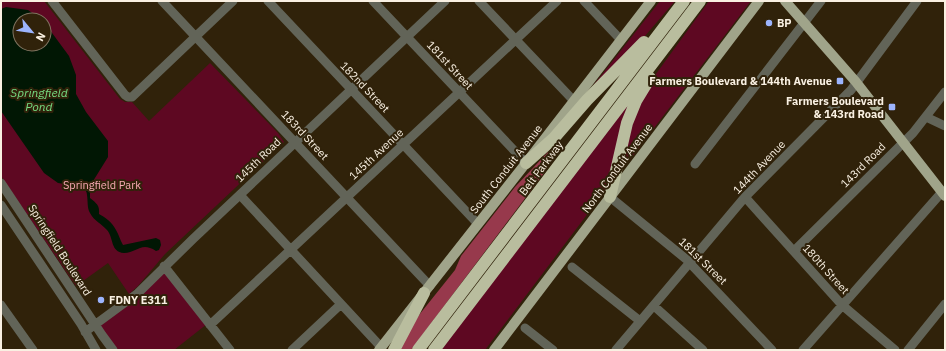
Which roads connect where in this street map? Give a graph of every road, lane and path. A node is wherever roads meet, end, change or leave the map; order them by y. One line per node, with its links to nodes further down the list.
1 (52, 1): 18 (street)
2 (162, 1): 18 (street, 183rd Street)
3 (233, 1): 18 (street)
4 (268, 1): 23 (street, 182nd Street)
5 (373, 1): 19 (street, 181st Street)
6 (445, 1): 19 (street, 145th Road)
7 (479, 1): 20 (street)
8 (557, 1): 20 (street, 145th Avenue)
9 (584, 1): 21 (street)
10 (651, 1): 21 (main road, South Conduit Avenue)
11 (759, 1): 37 (main road, North Conduit Avenue)
12 (785, 1): 17 (main road)
13 (821, 1): 17 (street)
14 (917, 1): 22 (street, 144th Avenue)
15 (699, 3): 37 (highway); 66 (highway)
16 (681, 5): 32 (highway); 65 (highway, Belt Parkway)
17 (804, 23): 22 (main road); 33 (street)
18 (195, 36): 29 (street, 183rd Street)
19 (407, 36): 23 (street, 145th Road); 24 (street, 181st Street)
20 (515, 40): 24 (street, 145th Avenue); 26 (street)
21 (621, 40): 26 (main road, South Conduit Avenue)
22 (856, 82): 30 (main road); 38 (street, 144th Avenue)
23 (350, 89): 29 (street, 145th Road); 31 (street, 182nd Street)
24 (459, 92): 31 (street, 145th Avenue); 32 (street, 181st Street)
25 (945, 92): 27 (street, 143rd Road)
26 (574, 101): 32 (main road, South Conduit Avenue)
27 (926, 117): 28 (street); 30 (street, 143rd Road)
28 (945, 126)
29 (295, 142): 36 (street, 145th Road); 39 (street, 183rd Street)
30 (903, 142): 35 (main road); 43 (street, 143rd Road)
31 (404, 145): 39 (street, 145th Avenue); 41 (street, 182nd Street)
32 (526, 163): 41 (main road, South Conduit Avenue)
33 (695, 164)
34 (1, 183): 54 (street, Springfield Boulevard)
35 (943, 194): 51 (street)
36 (240, 195): 42 (street); 45 (street, 145th Road)
37 (610, 197): 44 (street, 181st Street); 67 (main road, North Conduit Avenue)
38 (745, 197): 43 (street, 180th Street); 44 (street, 144th Avenue)
39 (347, 198): 42 (street, 145th Avenue); 47 (street, 183rd Street)
40 (1, 204): 57 (street, Springfield Boulevard)
41 (478, 224): 47 (main road, South Conduit Avenue)
42 (291, 250): 48 (street); 55 (street, 145th Avenue)
43 (794, 251): 51 (street, 180th Street)
44 (690, 263): 52 (street, 144th Avenue); 71 (street, 181st Street)
45 (164, 266): 54 (street, 145th Road); 55 (street)
46 (572, 267): 53 (street)
47 (427, 289): 59 (main road, South Conduit Avenue); 64 (highway)
48 (341, 304): 59 (street); 63 (street)
49 (945, 304): 74 (street)
50 (1, 305): 60 (street)
51 (842, 305): 72 (street); 73 (street, 180th Street)
52 (654, 306): 53 (street, 144th Avenue); 70 (street)
53 (640, 321): 69 (street, 144th Avenue)
54 (95, 324): 57 (street, 145th Road); 61 (street, Springfield Boulevard)
55 (210, 325): 62 (street)
56 (525, 328): 68 (street)
57 (85, 332): 58 (street, Springfield Boulevard)
58 (94, 349)
59 (380, 349)
60 (33, 350)
61 (113, 350)
62 (230, 350)
63 (292, 350)
64 (394, 350)
65 (418, 350)
66 (434, 350)
67 (494, 350)
68 (553, 350)
69 (616, 350)
70 (703, 350)
71 (772, 350)
72 (803, 350)
73 (896, 350)
74 (908, 350)

